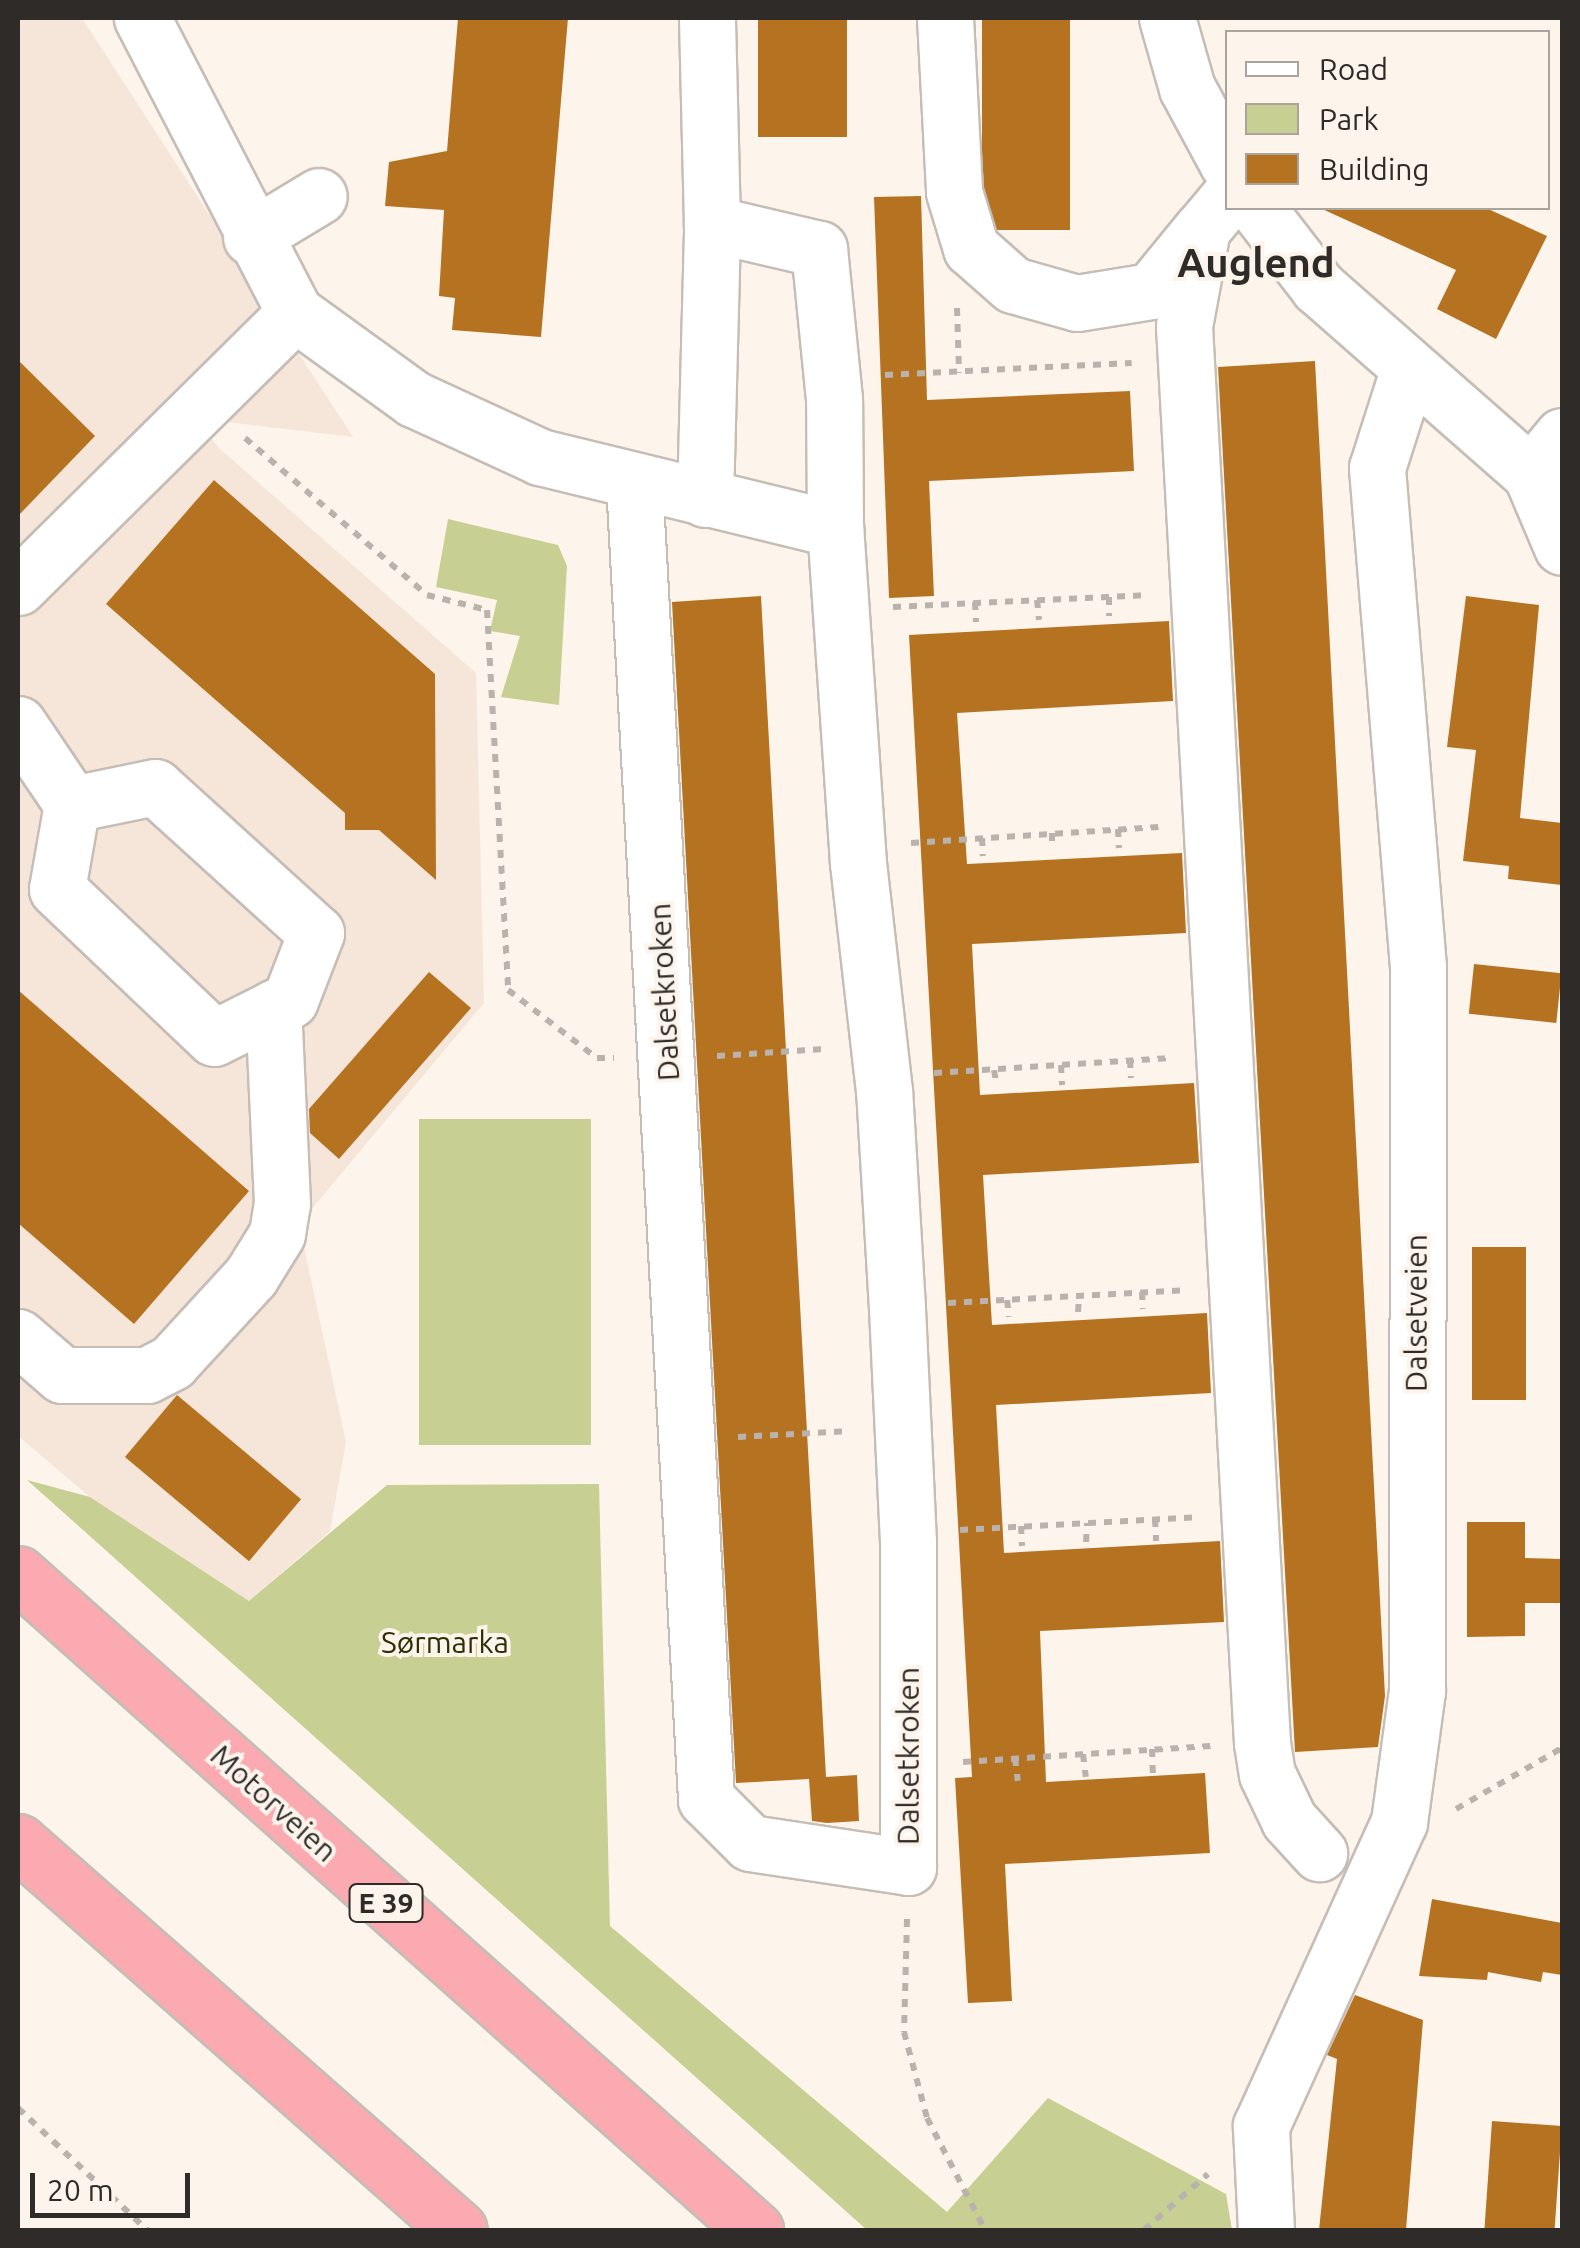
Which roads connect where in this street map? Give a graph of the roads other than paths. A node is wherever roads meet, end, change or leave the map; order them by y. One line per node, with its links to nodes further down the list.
1 (142, 18): 10 (street)
2 (707, 18): 9 (street)
3 (945, 18): 8 (street)
4 (1167, 18): 5 (street)
5 (1225, 158)
6 (319, 196): 10 (street)
7 (1259, 210): 12 (street)
8 (1215, 214): 25 (street)
9 (712, 224): 15 (street); 16 (street, Dalsetkroken)
10 (251, 237): 11 (street)
11 (295, 314): 14 (street); 18 (street)
12 (1408, 371): 13 (street); 28 (street, Dalsetveien)
13 (1546, 455): 17 (street)
14 (634, 482): 15 (street); 16 (street, Dalsetkroken)
15 (705, 499): 16 (street)
16 (835, 529)
17 (1562, 547)
18 (18, 587)
19 (18, 724): 20 (street)
20 (72, 804): 21 (street); 21 (street)
21 (273, 1008): 22 (street)
22 (18, 1337)
23 (18, 1574): 27 (highway, Motorveien / E 39)
24 (18, 1842): 26 (highway)
25 (1320, 1853)
26 (459, 2230)
27 (754, 2230)
28 (1266, 2230)

